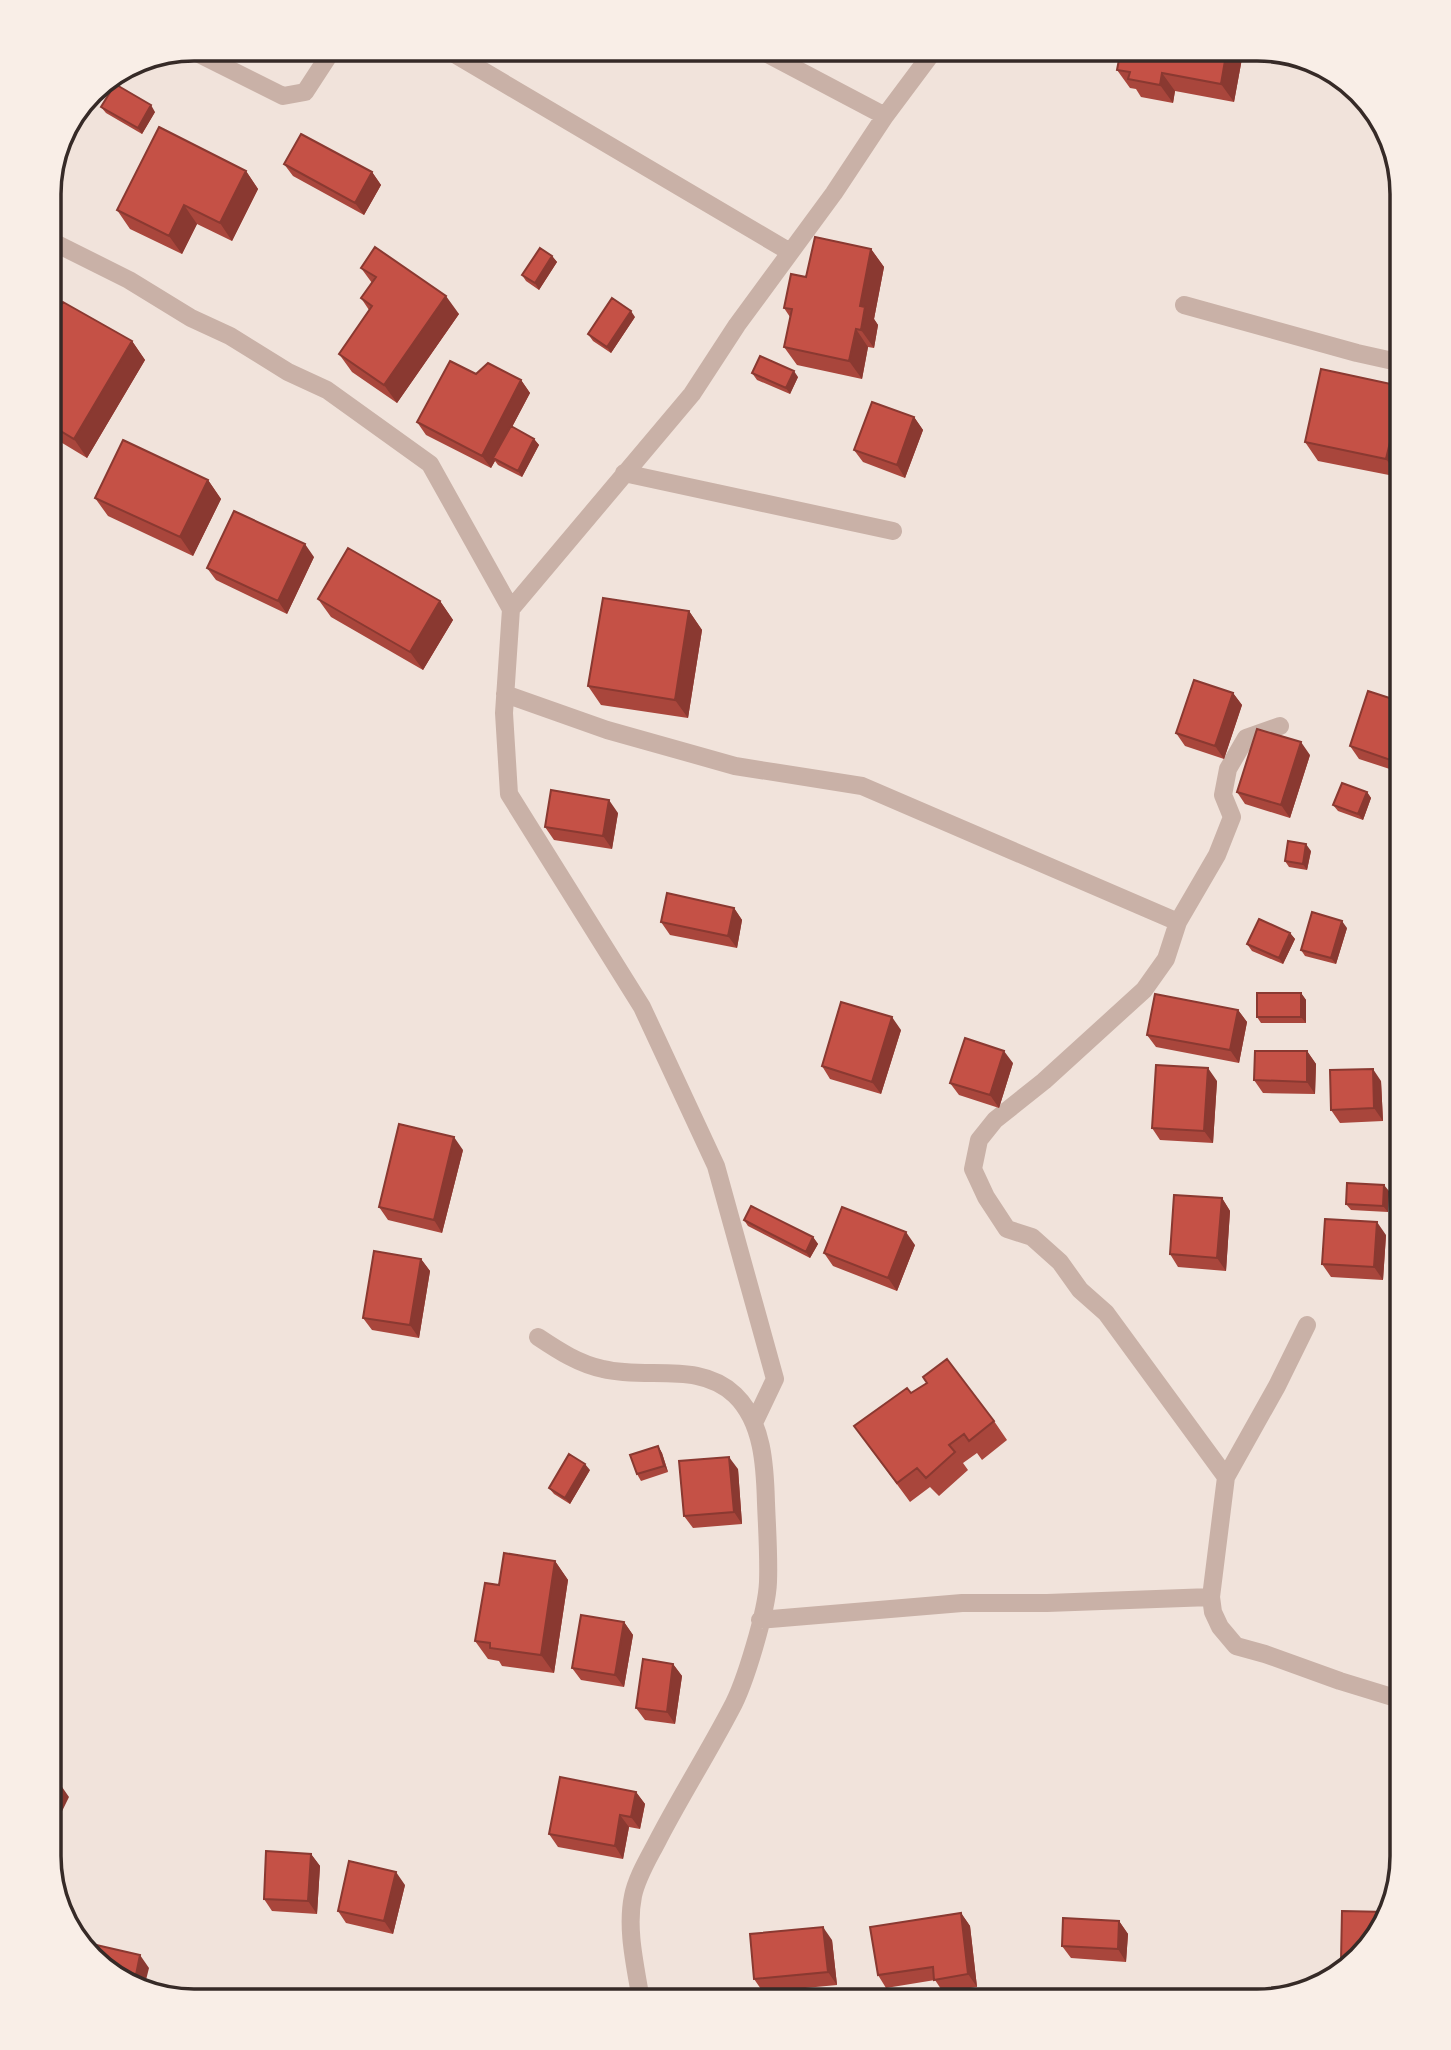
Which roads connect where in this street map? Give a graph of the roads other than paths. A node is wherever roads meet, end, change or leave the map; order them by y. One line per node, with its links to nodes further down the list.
1 (215, 62): 2 (street)
2 (325, 62)
3 (468, 62): 8 (street)
4 (783, 62): 6 (street)
5 (925, 62): 6 (street)
6 (885, 116): 8 (street)
7 (62, 246): 13 (street)
8 (790, 252): 11 (street)
9 (1184, 304): 10 (street)
10 (1390, 360)
11 (624, 473): 12 (street); 13 (street)
12 (893, 531)
13 (510, 610): 14 (street)
14 (505, 694): 16 (street); 19 (street)
15 (1280, 726): 16 (street)
16 (1178, 922): 20 (street)
17 (1307, 1325): 20 (street)
18 (538, 1337): 19 (street)
19 (755, 1421): 22 (street)
20 (1226, 1477): 21 (street)
21 (1211, 1597): 22 (street); 23 (street)
22 (760, 1620): 24 (street)
23 (1390, 1696)
24 (639, 1988)

